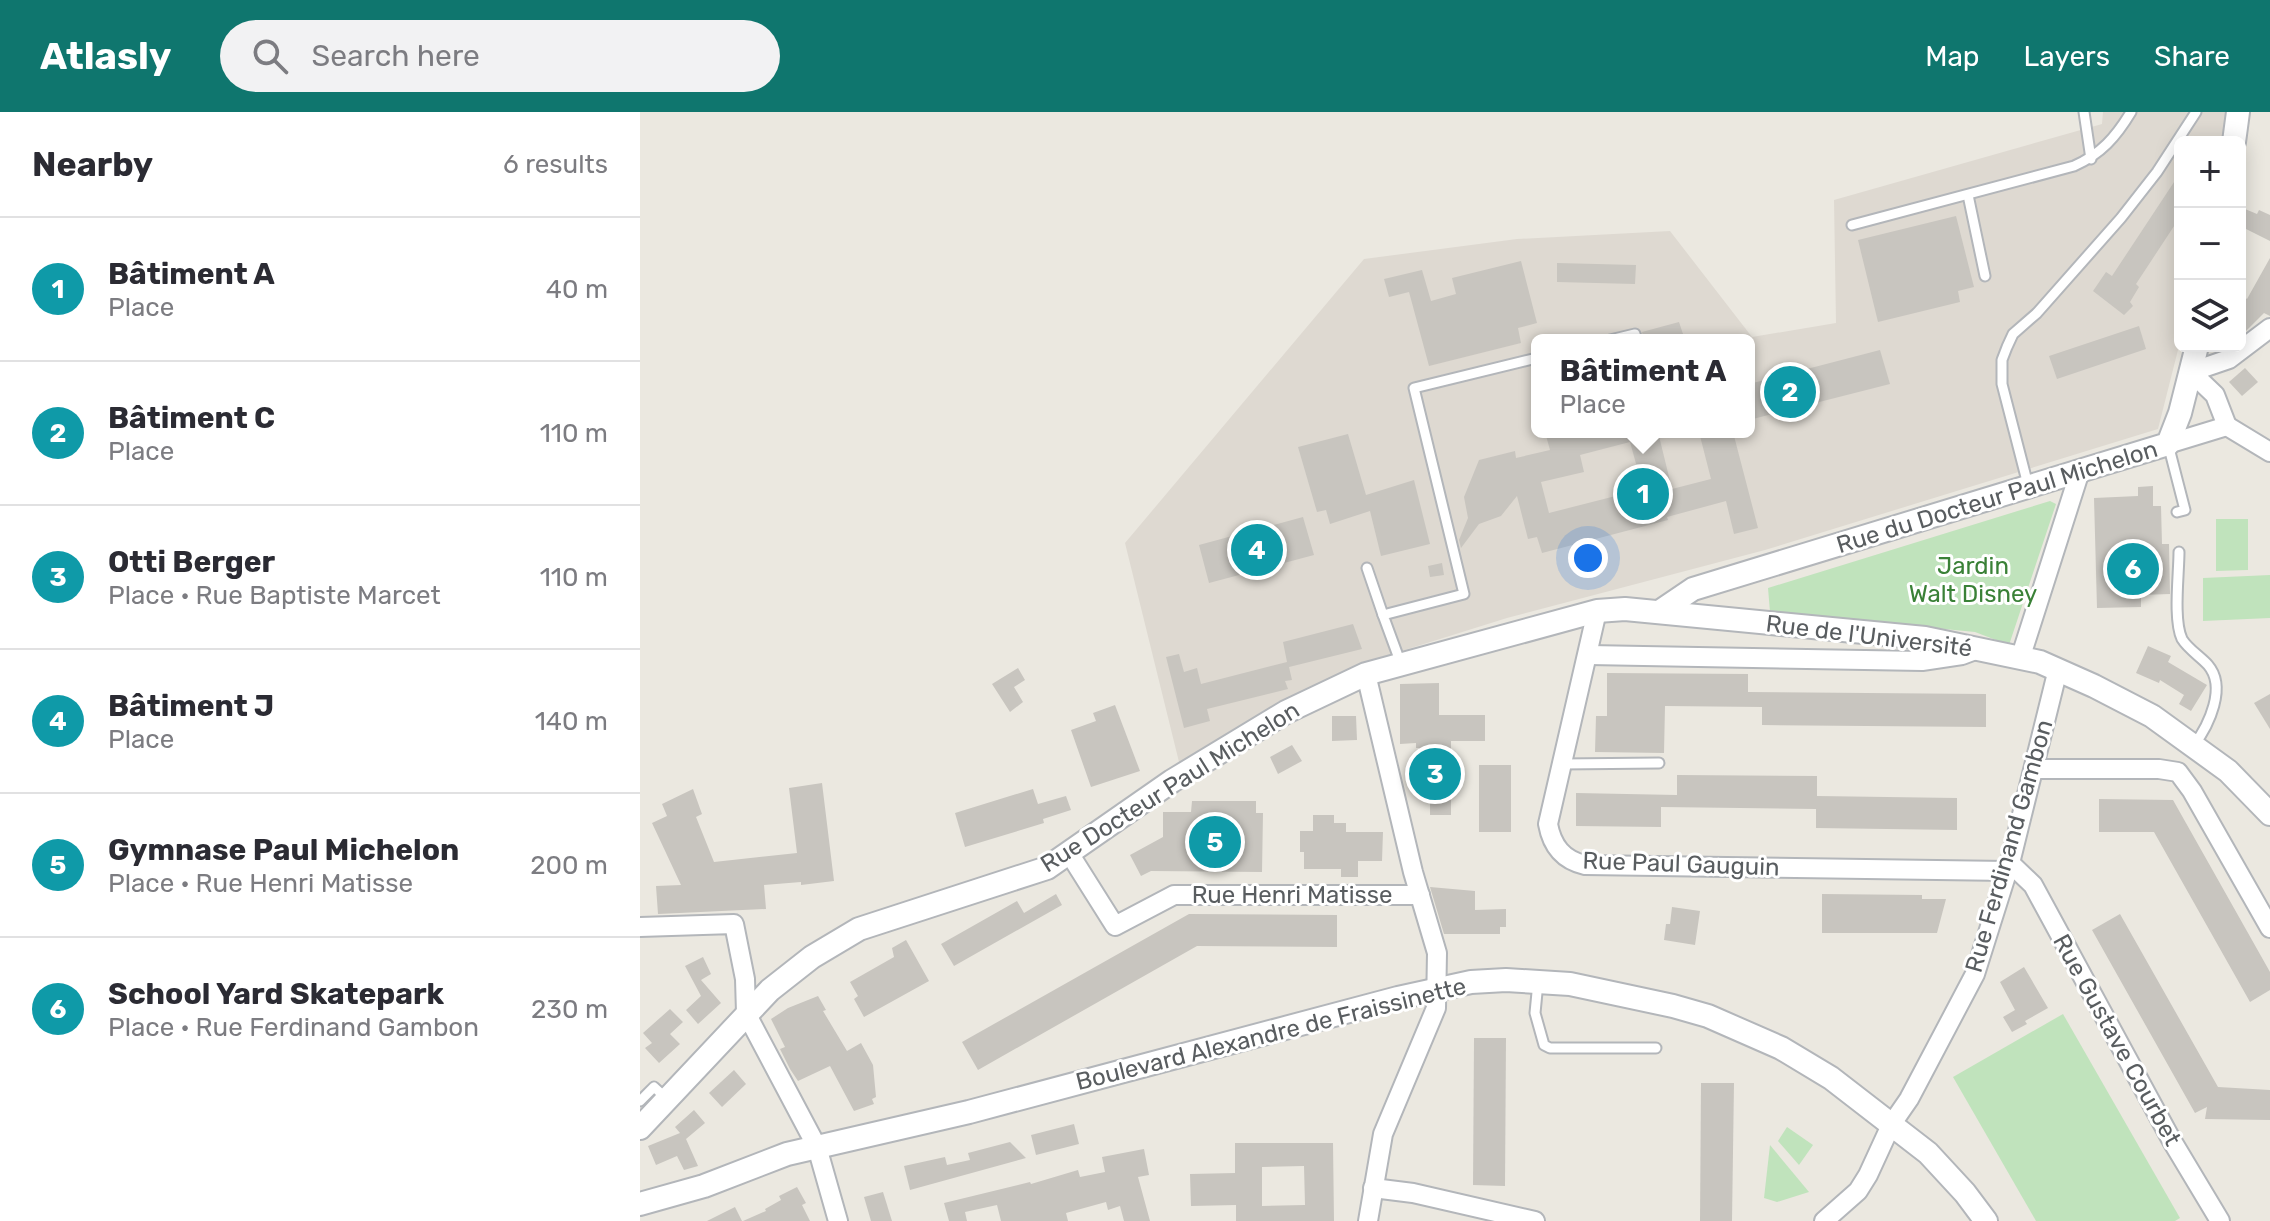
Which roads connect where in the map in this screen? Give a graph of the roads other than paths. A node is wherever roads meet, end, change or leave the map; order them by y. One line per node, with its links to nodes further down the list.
1 (2084, 112): 6 (lane)
2 (2131, 112): 6 (lane)
3 (2196, 112): 18 (lane)
4 (2238, 112): 5 (street)
5 (2235, 136)
6 (2091, 159): 7 (lane)
7 (1968, 195): 8 (lane); 9 (lane)
8 (1852, 225)
9 (1985, 276)
10 (2270, 328): 13 (street)
11 (2196, 352): 13 (street)
12 (1531, 359): 26 (lane)
13 (2191, 372): 14 (street); 15 (street)
14 (2227, 426): 15 (street, Rue du Docteur Paul Michelon); 16 (street)
15 (2168, 444): 17 (street, Rue du Docteur Paul Michelon); 19 (lane)
16 (2270, 452)
17 (2080, 471): 18 (street, Rue du Docteur Paul Michelon); 29 (street)
18 (2029, 488): 22 (street, Rue du Docteur Paul Michelon)
19 (2177, 512)
20 (2179, 552): 33 (lane)
21 (1367, 568): 26 (lane)
22 (1720, 583): 24 (street, Rue du Docteur Paul Michelon); 25 (street, Rue du Docteur Paul Michelon)
23 (1597, 611): 24 (street, Rue Docteur Paul Michelon); 28 (street, Rue Paul Gauguin); 30 (street, Rue Docteur Paul Michelon)
24 (1659, 612): 25 (street, Rue de l'Université)
25 (1689, 614): 27 (street, Rue de l'Université)
26 (1383, 615): 30 (lane)
27 (1978, 649): 28 (street); 29 (street, Rue de l'Université)
28 (1589, 655): 35 (street, Rue Paul Gauguin)
29 (2020, 659): 31 (street, Rue de l'Université)
30 (1401, 664): 32 (street, Rue Docteur Paul Michelon)
31 (2058, 669): 33 (street, Rue de l'Université); 36 (street, Rue Ferdinand Gambon)
32 (1366, 674): 38 (street, Rue Docteur Paul Michelon); 40 (street)
33 (2194, 745): 37 (street, Rue de l'Université)
34 (1659, 763): 35 (lane)
35 (1562, 764): 39 (street, Rue Paul Gauguin)
36 (2035, 769): 39 (street, Rue Ferdinand Gambon); 42 (street)
37 (2270, 814)
38 (1069, 853): 40 (street, Rue Henri Matisse); 45 (street, Rue Docteur Paul Michelon)
39 (2008, 867): 49 (street, Rue Ferdinand Gambon); 59 (street, Rue Gustave Courbet)
40 (1420, 895): 44 (street)
41 (640, 927): 45 (street)
42 (2270, 928)
43 (1538, 982): 44 (street, Boulevard Alexandre de Fraissinette); 46 (lane); 49 (street, Boulevard Alexandre de Fraissinette)
44 (1437, 990): 51 (street, Boulevard Alexandre de Fraissinette); 52 (street)
45 (746, 1013): 47 (street); 51 (street)
46 (1656, 1048)
47 (667, 1099): 48 (lane); 50 (street)
48 (640, 1101)
49 (1891, 1125): 57 (street, Rue Ferdinand Gambon); 58 (street, Boulevard Alexandre de Fraissinette)
50 (640, 1128)
51 (817, 1147): 53 (street, Boulevard Alexandre de Fraissinette); 54 (street)
52 (1373, 1188): 55 (street); 56 (street)
53 (640, 1204)
54 (838, 1221)
55 (1368, 1221)
56 (1535, 1221)
57 (1824, 1221)
58 (1986, 1221)
59 (2220, 1221)

